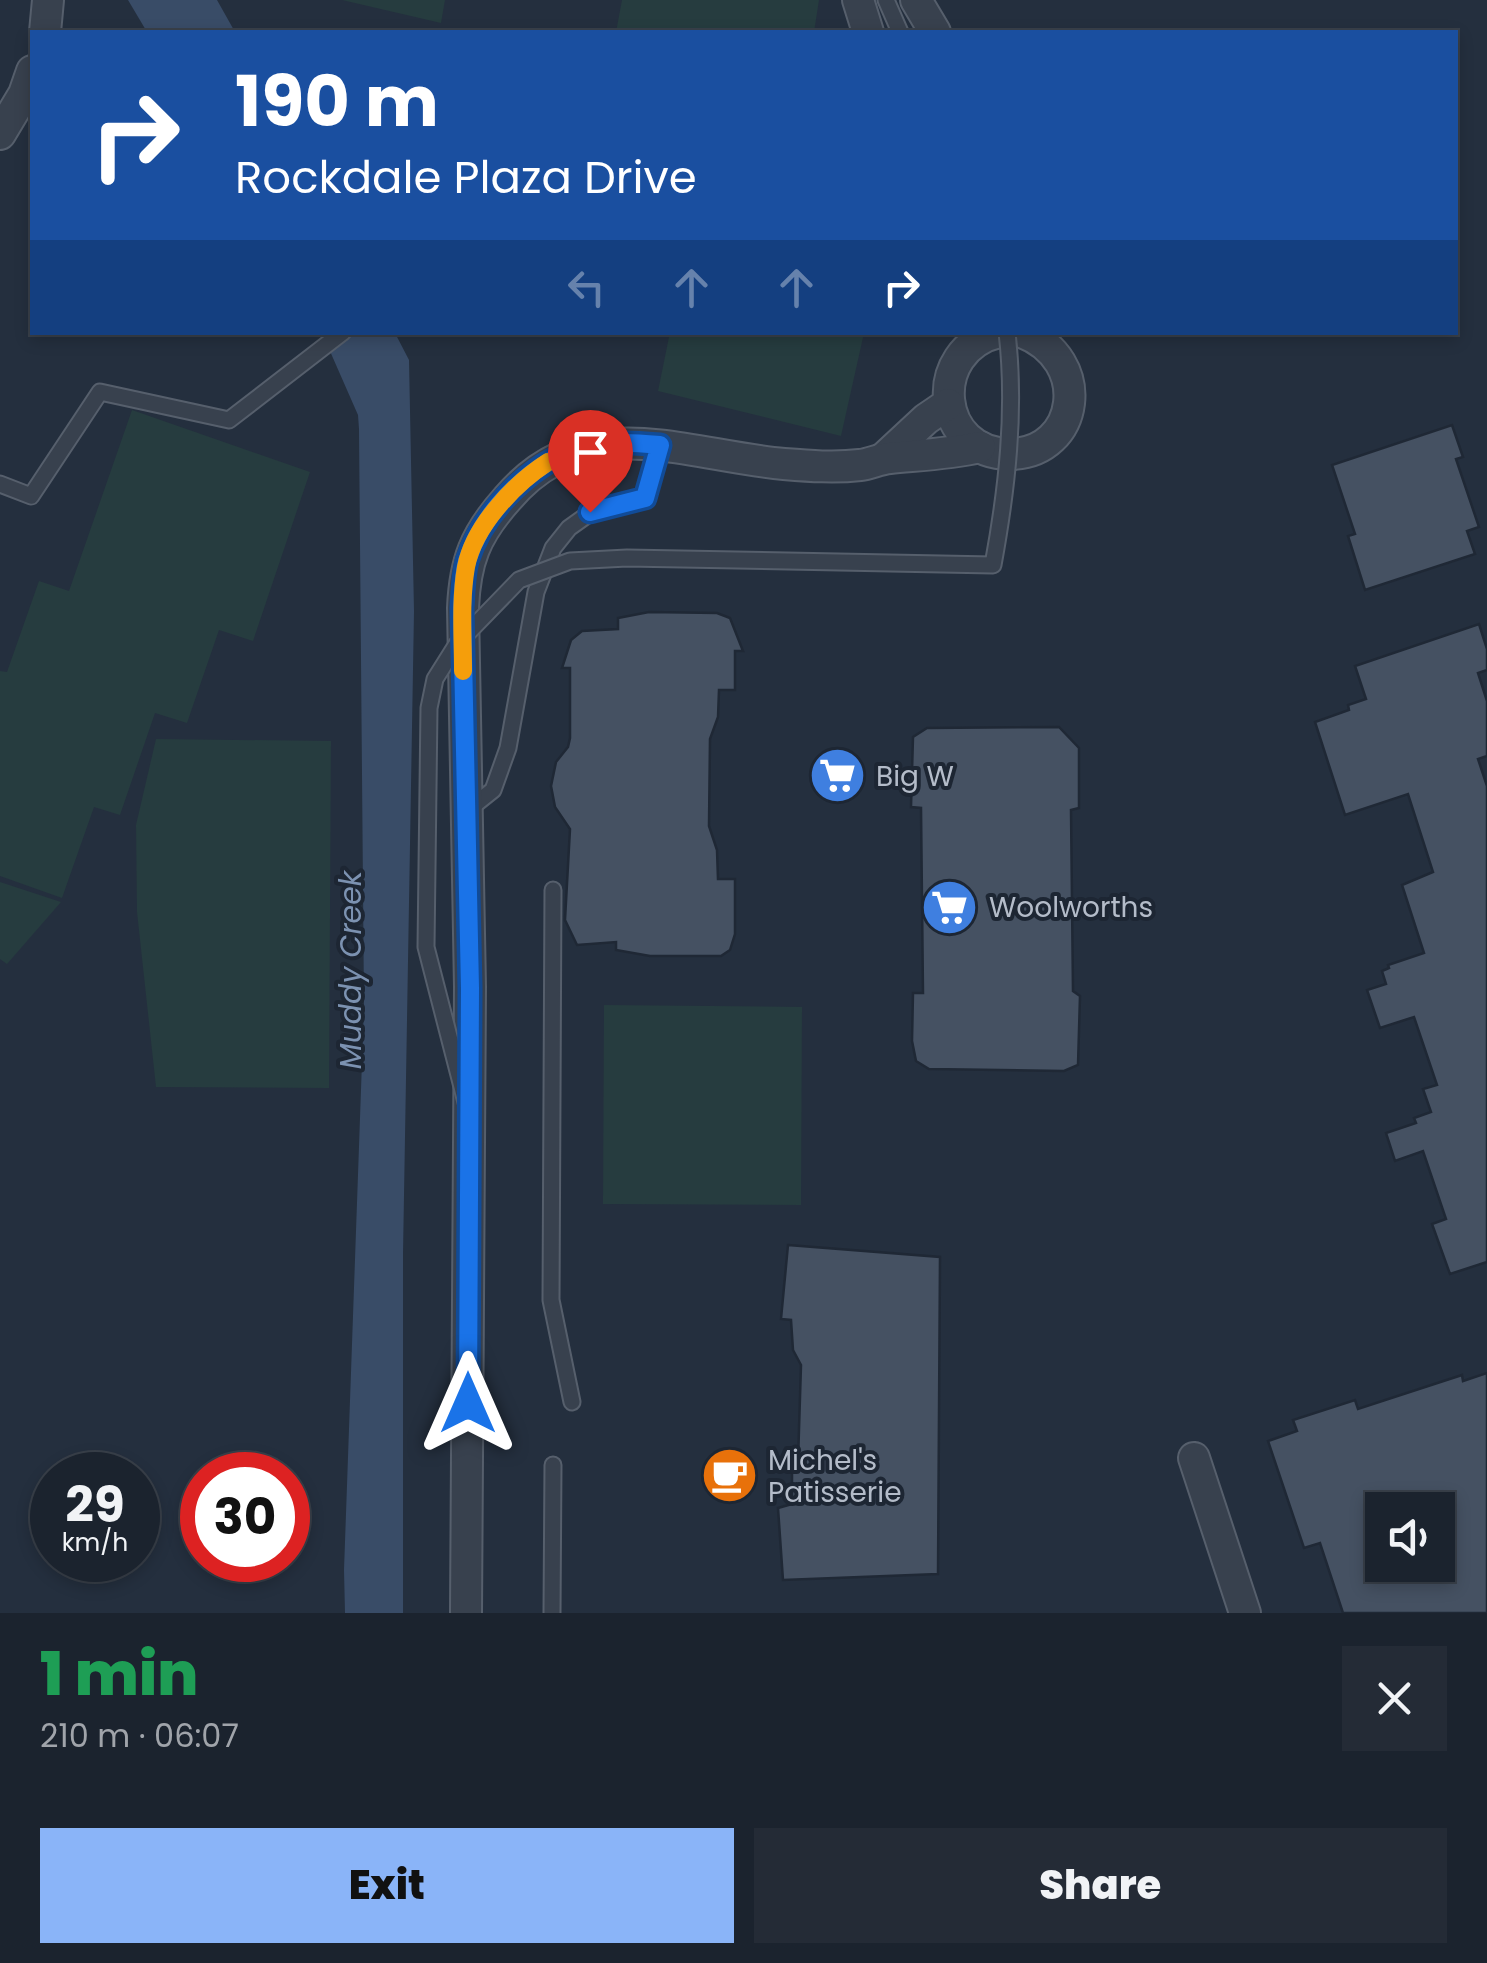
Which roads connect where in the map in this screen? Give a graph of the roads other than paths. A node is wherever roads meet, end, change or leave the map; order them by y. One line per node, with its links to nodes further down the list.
1 (48, 0): 5 (street)
2 (858, 0): 6 (street)
3 (886, 0): 7 (lane)
4 (916, 0): 8 (street)
5 (45, 30)
6 (867, 30)
7 (899, 30)
8 (934, 30)
9 (30, 78): 10 (street)
10 (0, 134)
11 (339, 335): 19 (lane)
12 (1007, 335): 22 (lane, bridge)
13 (979, 336): 15 (street)
14 (1051, 341): 17 (street)
15 (948, 404): 17 (street); 18 (street)
16 (660, 445): 18 (street); 20 (lane); 20 (street)
17 (980, 447): 18 (street)
18 (884, 458)
19 (0, 484)
20 (465, 812): 22 (street)
21 (553, 890): 23 (lane)
22 (470, 1118): 26 (street)
23 (572, 1402)
24 (1194, 1458): 28 (street)
25 (553, 1465): 27 (lane)
26 (466, 1613)
27 (552, 1613)
28 (1244, 1613)

